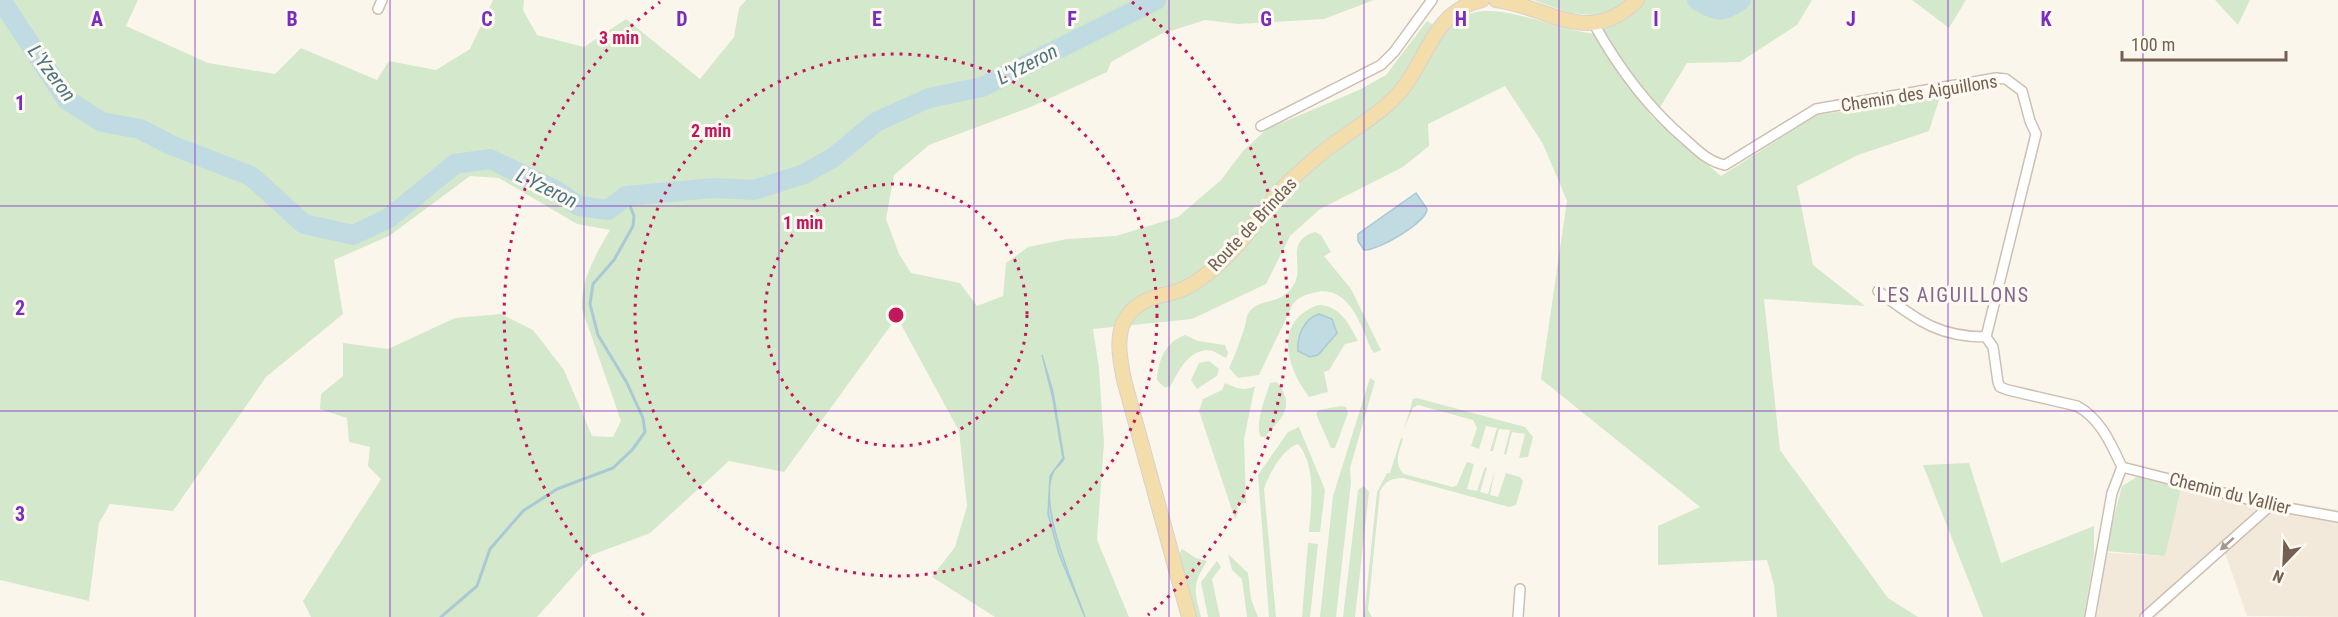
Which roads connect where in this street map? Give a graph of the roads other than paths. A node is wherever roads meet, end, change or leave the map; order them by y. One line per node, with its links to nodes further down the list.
1 (382, 0): 6 (street)
2 (1432, 0): 8 (street)
3 (1482, 0): 15 (main road, Route de Brindas)
4 (1496, 0): 7 (main road)
5 (1637, 0): 7 (main road)
6 (378, 9)
7 (1594, 24): 10 (street, Chemin des Aiguillons)
8 (1261, 126)
9 (1878, 291): 10 (street)
10 (1986, 337): 11 (street)
11 (2122, 467): 12 (street, Chemin du Vallier); 17 (street)
12 (2271, 505): 13 (street, Chemin du Vallier); 18 (street, one-way to 18)
13 (2338, 517)
14 (1520, 589): 16 (street)
15 (1189, 617)
16 (1518, 617)
17 (2090, 617)
18 (2145, 617)

